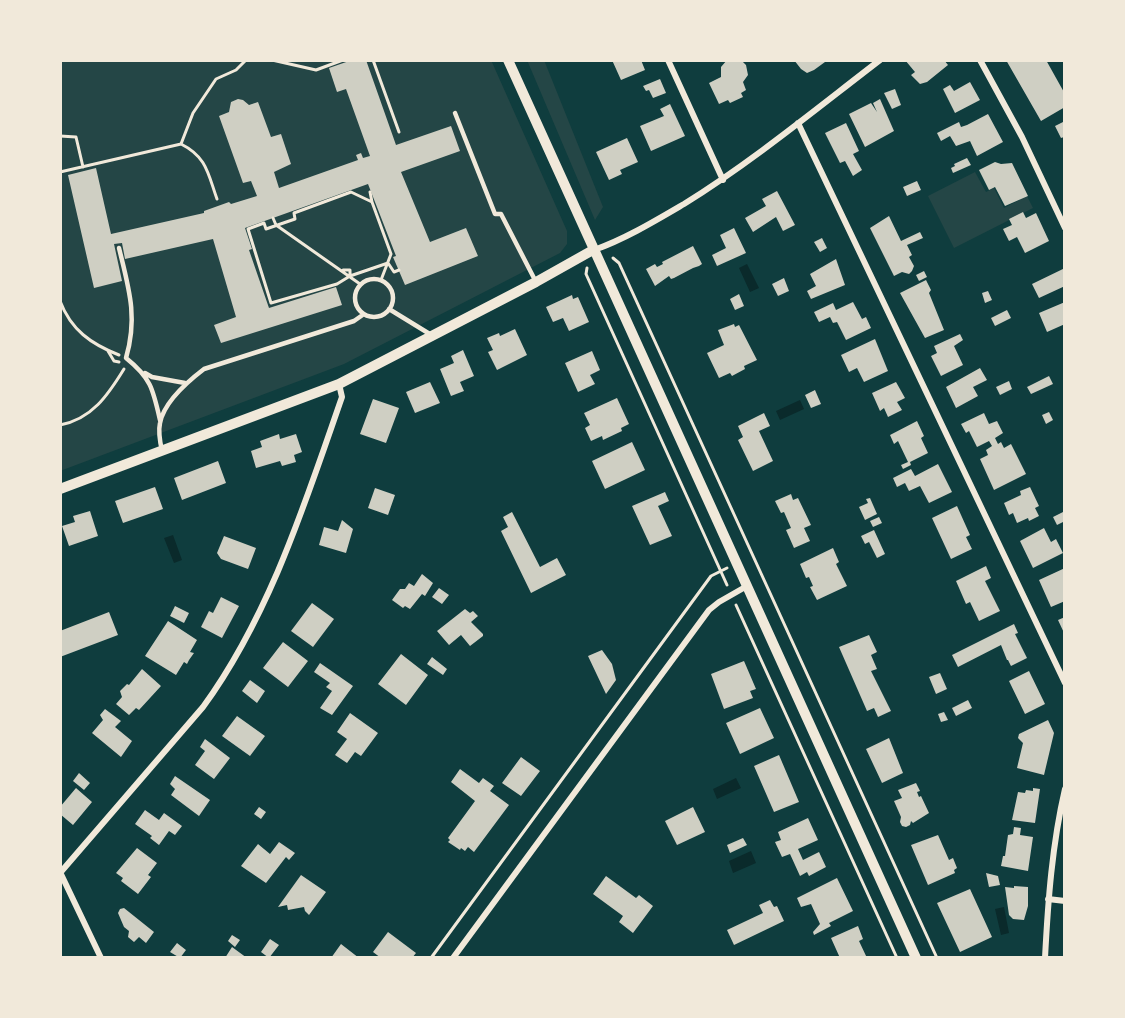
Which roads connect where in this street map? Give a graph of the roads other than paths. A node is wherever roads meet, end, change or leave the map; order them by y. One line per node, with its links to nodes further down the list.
1 (508, 60): 10 (street)
2 (668, 60): 7 (street)
3 (880, 60): 6 (street)
4 (980, 60): 8 (street)
5 (454, 113): 11 (lane)
6 (798, 123): 7 (street); 22 (street)
7 (723, 180): 10 (street)
8 (1065, 228)
9 (119, 248): 15 (lane)
10 (593, 250): 11 (street); 21 (street)
11 (536, 282): 14 (street)
12 (389, 309): 13 (lane); 13 (lane); 14 (lane)
13 (364, 314): 16 (lane)
14 (433, 336): 17 (street)
15 (143, 372): 16 (lane); 18 (lane)
16 (185, 383): 18 (lane)
17 (339, 384): 19 (street); 24 (street)
18 (160, 420): 19 (lane)
19 (162, 451): 20 (street)
20 (60, 489)
21 (747, 586): 28 (street); 29 (street)
22 (1065, 683)
23 (1065, 789): 25 (street)
24 (60, 873): 27 (street)
25 (1048, 899): 26 (street); 30 (street)
26 (1065, 901)
27 (101, 958)
28 (453, 958)
29 (916, 958)
30 (1045, 958)

